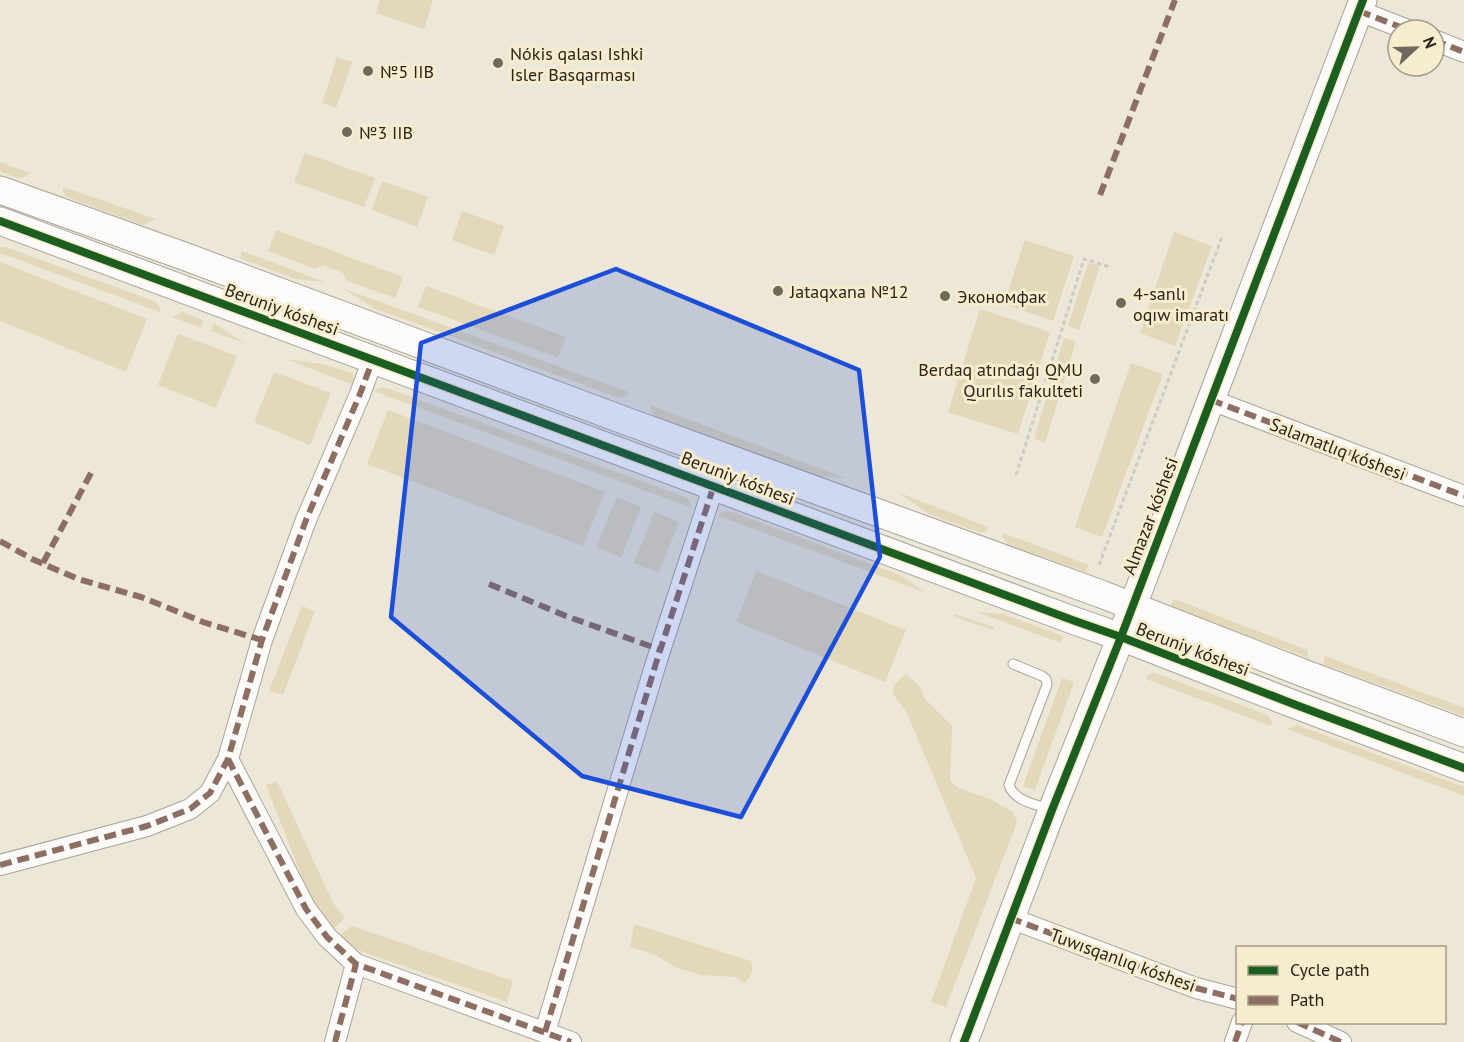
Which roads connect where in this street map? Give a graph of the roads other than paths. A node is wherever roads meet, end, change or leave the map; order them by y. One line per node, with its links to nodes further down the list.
1 (1361, 6): 2 (street); 9 (street, Almazar kóshesi)
2 (1386, 19)
3 (1446, 45): 4 (street)
4 (1464, 52)
5 (0, 190): 6 (street, Beruniy kóshesi)
6 (27, 200): 7 (street, Beruniy kóshesi); 12 (street, Beruniy kóshesi)
7 (9, 224): 8 (street, Beruniy kóshesi)
8 (373, 359): 10 (street, Beruniy kóshesi); 16 (street)
9 (1211, 400): 11 (street, Salamatlıq kóshesi); 12 (street, Almazar kóshesi)
10 (714, 485): 13 (street, Beruniy kóshesi); 25 (street)
11 (1464, 496)
12 (1132, 607): 13 (street, Almazar kóshesi); 15 (street, Beruniy kóshesi)
13 (1121, 637): 17 (street, Beruniy kóshesi); 18 (street, Almazar kóshesi)
14 (1013, 664): 18 (lane)
15 (1464, 733)
16 (228, 759): 19 (street); 21 (street)
17 (1464, 768)
18 (1052, 810): 20 (street, Almazar kóshesi)
19 (0, 865)
20 (1010, 918): 22 (street, Tuwısqanlıq kóshesi); 28 (street, Almazar kóshesi)
21 (356, 964): 25 (street); 26 (street)
22 (1236, 998)
23 (1242, 1024): 29 (street)
24 (1299, 1024): 30 (street)
25 (544, 1032): 27 (street)
26 (335, 1042)
27 (571, 1042)
28 (964, 1042)
29 (1235, 1042)
30 (1341, 1042)

